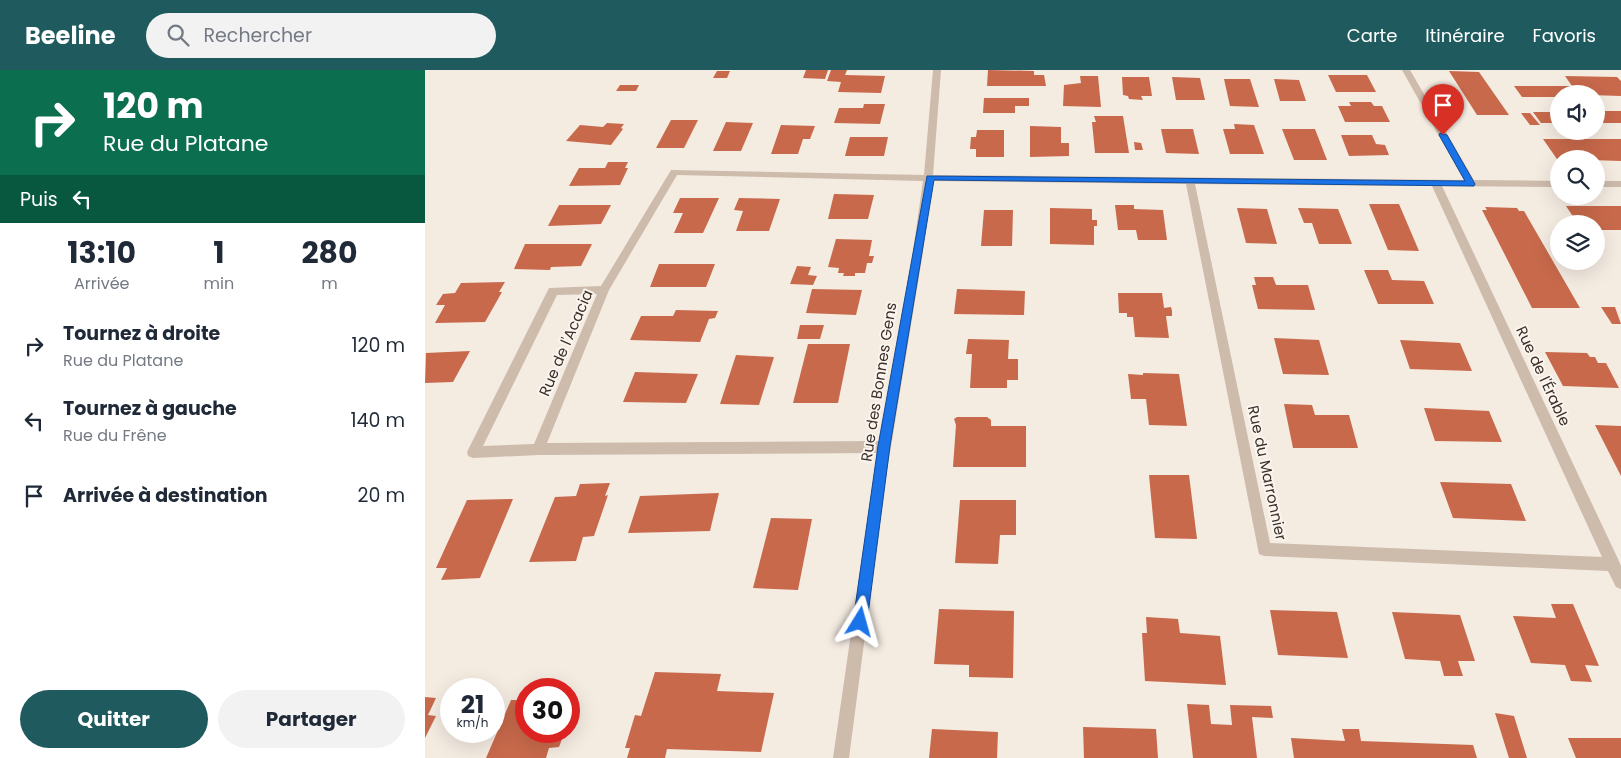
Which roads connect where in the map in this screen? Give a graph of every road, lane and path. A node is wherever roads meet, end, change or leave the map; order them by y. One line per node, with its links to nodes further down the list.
1 (937, 70): 3 (street, Rue des Bonnes Gens)
2 (1406, 70): 6 (street)
3 (930, 178): 4 (street); 10 (street, Rue de l'Acacia); 11 (street, Rue des Bonnes Gens)
4 (1190, 181): 5 (street); 13 (street, Rue du Marronnier)
5 (1436, 184): 6 (street); 13 (street, Rue de l'Érable)
6 (1471, 184): 7 (street)
7 (1550, 184)
8 (1605, 184): 9 (street)
9 (1621, 184)
10 (604, 290): 12 (street, Rue de l'Acacia); 12 (street)
11 (884, 446): 12 (street); 15 (street, Rue des Bonnes Gens)
12 (538, 450)
13 (1613, 564): 14 (street, Rue de l'Érable)
14 (1621, 582)
15 (841, 758)

